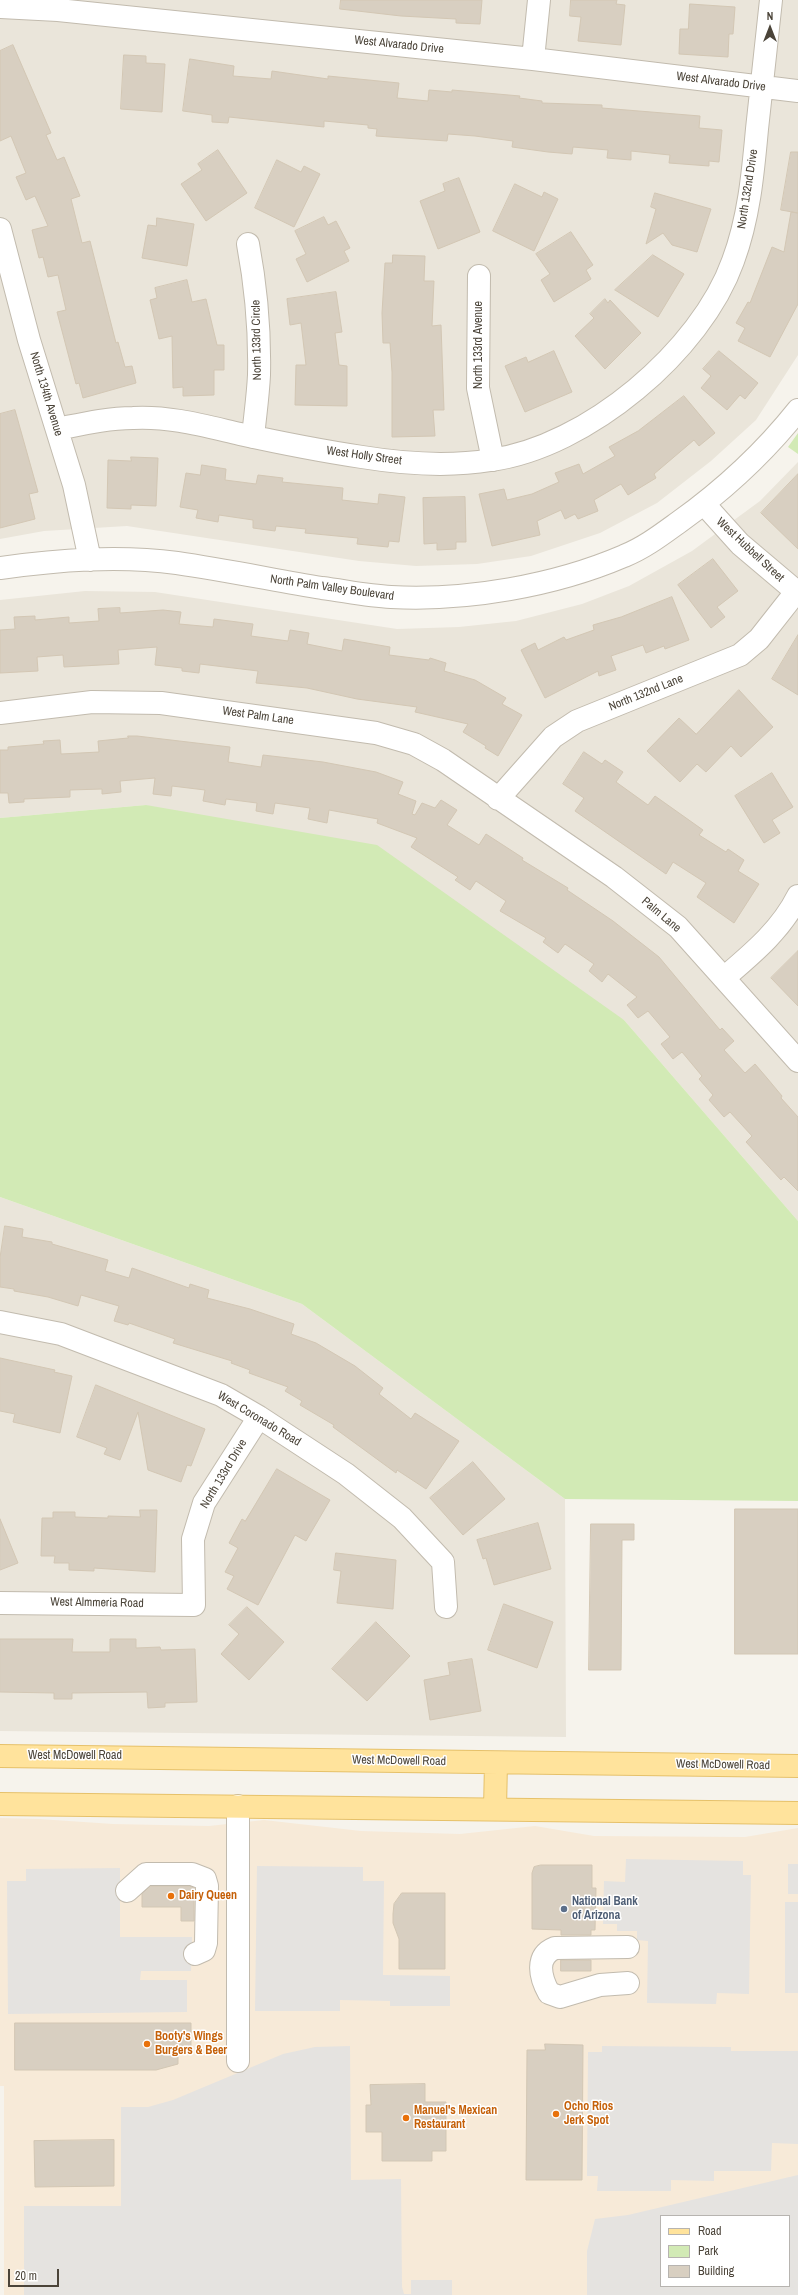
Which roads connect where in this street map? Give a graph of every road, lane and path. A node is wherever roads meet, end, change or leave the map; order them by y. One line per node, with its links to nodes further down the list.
1 (538, 0): 4 (street)
2 (771, 0): 5 (street, North 132nd Drive)
3 (0, 7): 4 (street, West Alvarado Drive)
4 (533, 59): 5 (street, West Alvarado Drive)
5 (762, 86): 6 (street, West Alvarado Drive); 10 (street, North 132nd Drive)
6 (798, 91)
7 (0, 230): 12 (street, North 134th Avenue)
8 (248, 244): 13 (street, North 133rd Circle)
9 (479, 276): 14 (street, North 133rd Avenue)
10 (652, 376): 14 (street, West Holly Street)
11 (798, 410): 15 (street, North Palm Valley Boulevard)
12 (57, 429): 13 (street, West Holly Street); 16 (street, North 134th Avenue)
13 (252, 437): 14 (street, West Holly Street)
14 (493, 460)
15 (704, 504): 16 (street, North Palm Valley Boulevard); 18 (street, West Hubbell Street)
16 (90, 560): 17 (street, North Palm Valley Boulevard)
17 (0, 568)
18 (797, 593): 20 (street, North 132nd Lane)
19 (0, 713): 20 (street, West Palm Lane)
20 (498, 799): 22 (street, Palm Lane)
21 (798, 896): 22 (street)
22 (725, 977): 23 (street, Palm Lane)
23 (798, 1062)
24 (0, 1322): 25 (street, West Coronado Road)
25 (259, 1417): 27 (street, North 133rd Drive); 28 (street, West Coronado Road)
26 (0, 1603): 27 (street, West Almmeria Road)
27 (194, 1605)
28 (446, 1607)
29 (0, 1756): 30 (main road, West McDowell Road)
30 (496, 1763): 31 (main road, West McDowell Road); 34 (main road)
31 (798, 1766)
32 (0, 1804): 33 (main road)
33 (238, 1806): 34 (main road); 40 (street)
34 (495, 1809): 35 (main road)
35 (798, 1813)
36 (127, 1891): 38 (street)
37 (628, 1947): 39 (street)
38 (195, 1954)
39 (628, 1984)
40 (238, 2061)

